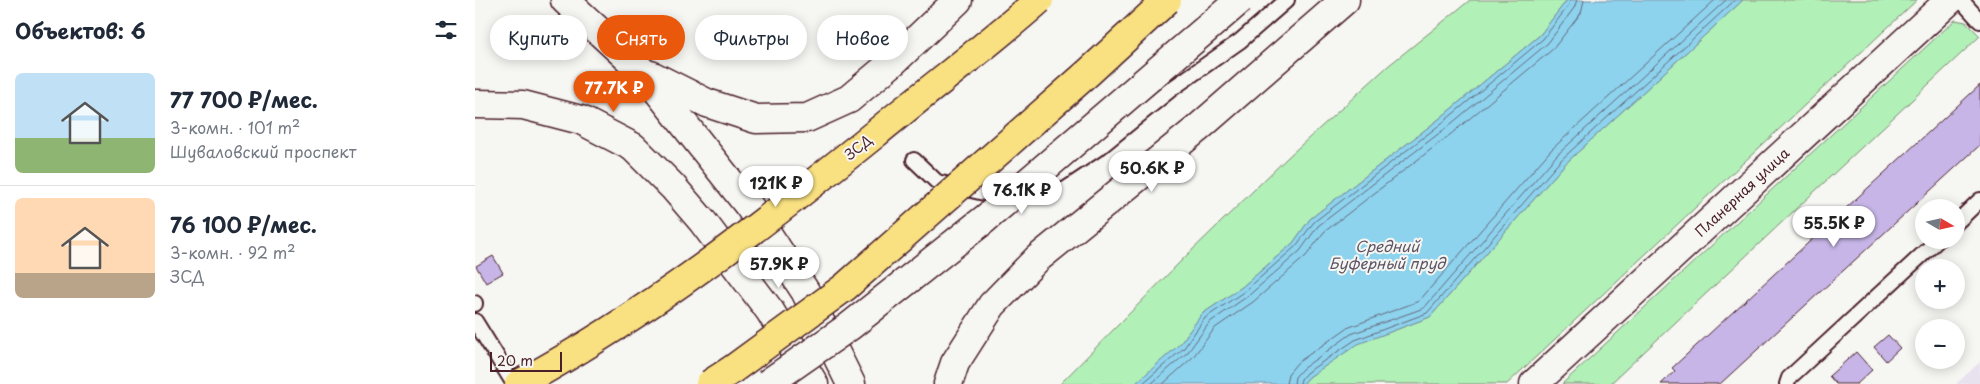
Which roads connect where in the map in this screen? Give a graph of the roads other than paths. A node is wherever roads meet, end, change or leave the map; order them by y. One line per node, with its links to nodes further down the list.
1 (565, 0): 11 (main road)
2 (958, 0): 11 (main road)
3 (1039, 0): 19 (highway, ЗСД, bridge)
4 (1167, 0): 20 (highway, bridge)
5 (1240, 0): 21 (main road, bridge)
6 (1287, 0): 13 (lane)
7 (1345, 0): 24 (main road)
8 (1950, 0): 25 (main road, Планерная улица)
9 (1961, 0): 10 (lane)
10 (1980, 21)
11 (642, 71): 23 (main road)
12 (475, 104): 22 (main road)
13 (915, 160)
14 (1980, 200): 15 (lane)
15 (1965, 214)
16 (1928, 249): 26 (lane)
17 (475, 321): 18 (lane)
18 (514, 384)
19 (519, 384)
20 (710, 384)
21 (767, 384)
22 (814, 384)
23 (851, 384)
24 (948, 384)
25 (1534, 384)
26 (1787, 384)

